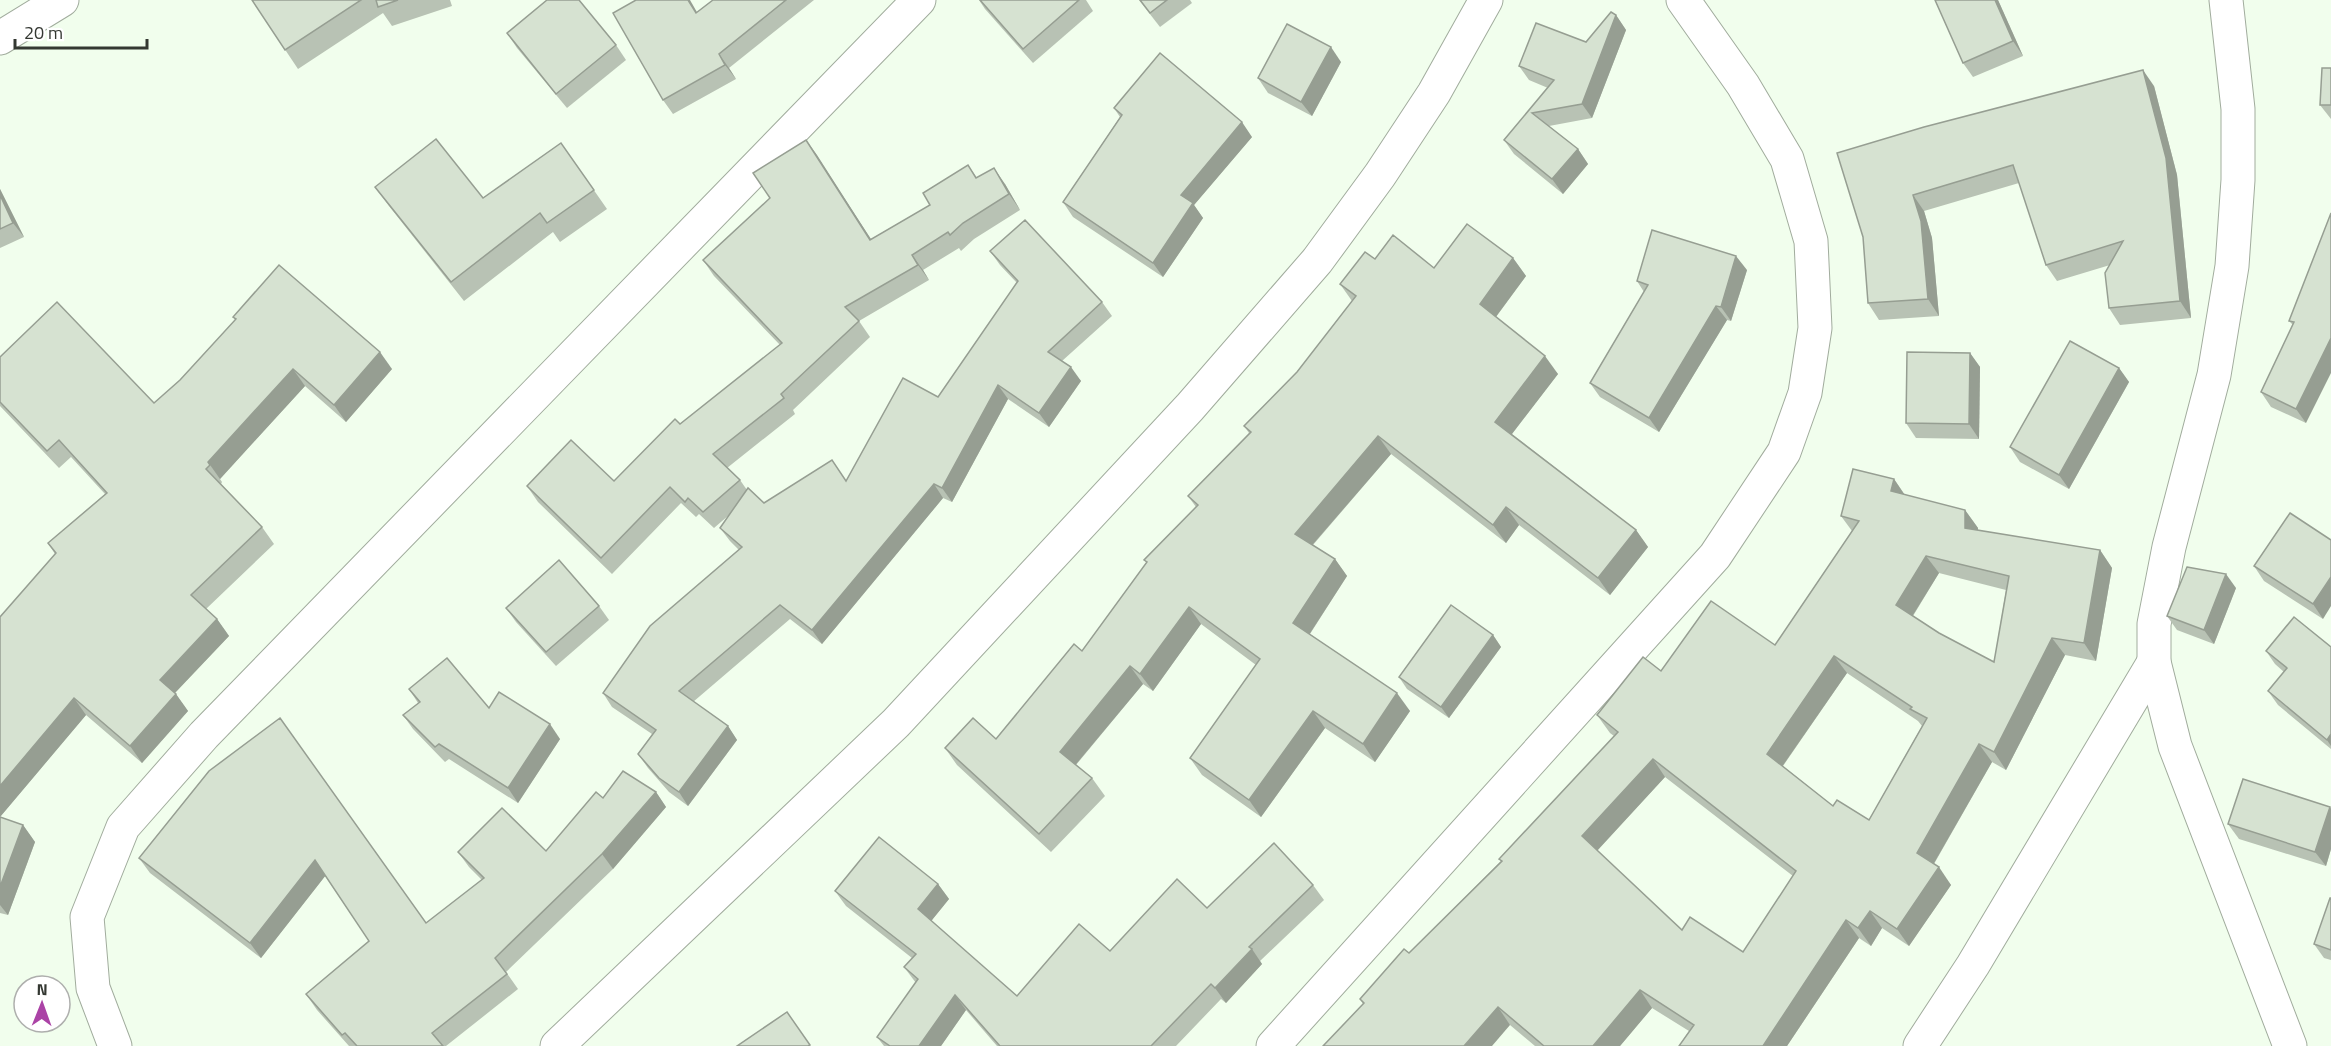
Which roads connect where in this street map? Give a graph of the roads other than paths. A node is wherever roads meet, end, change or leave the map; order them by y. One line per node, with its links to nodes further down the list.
1 (62, 0): 6 (street)
2 (919, 0): 8 (street)
3 (1486, 0): 9 (street)
4 (1683, 0): 10 (street)
5 (2226, 0): 7 (street)
6 (3, 27)
7 (2154, 662): 11 (street); 12 (street)
8 (115, 1046)
9 (557, 1046)
10 (1273, 1046)
11 (1920, 1046)
12 (2290, 1046)

